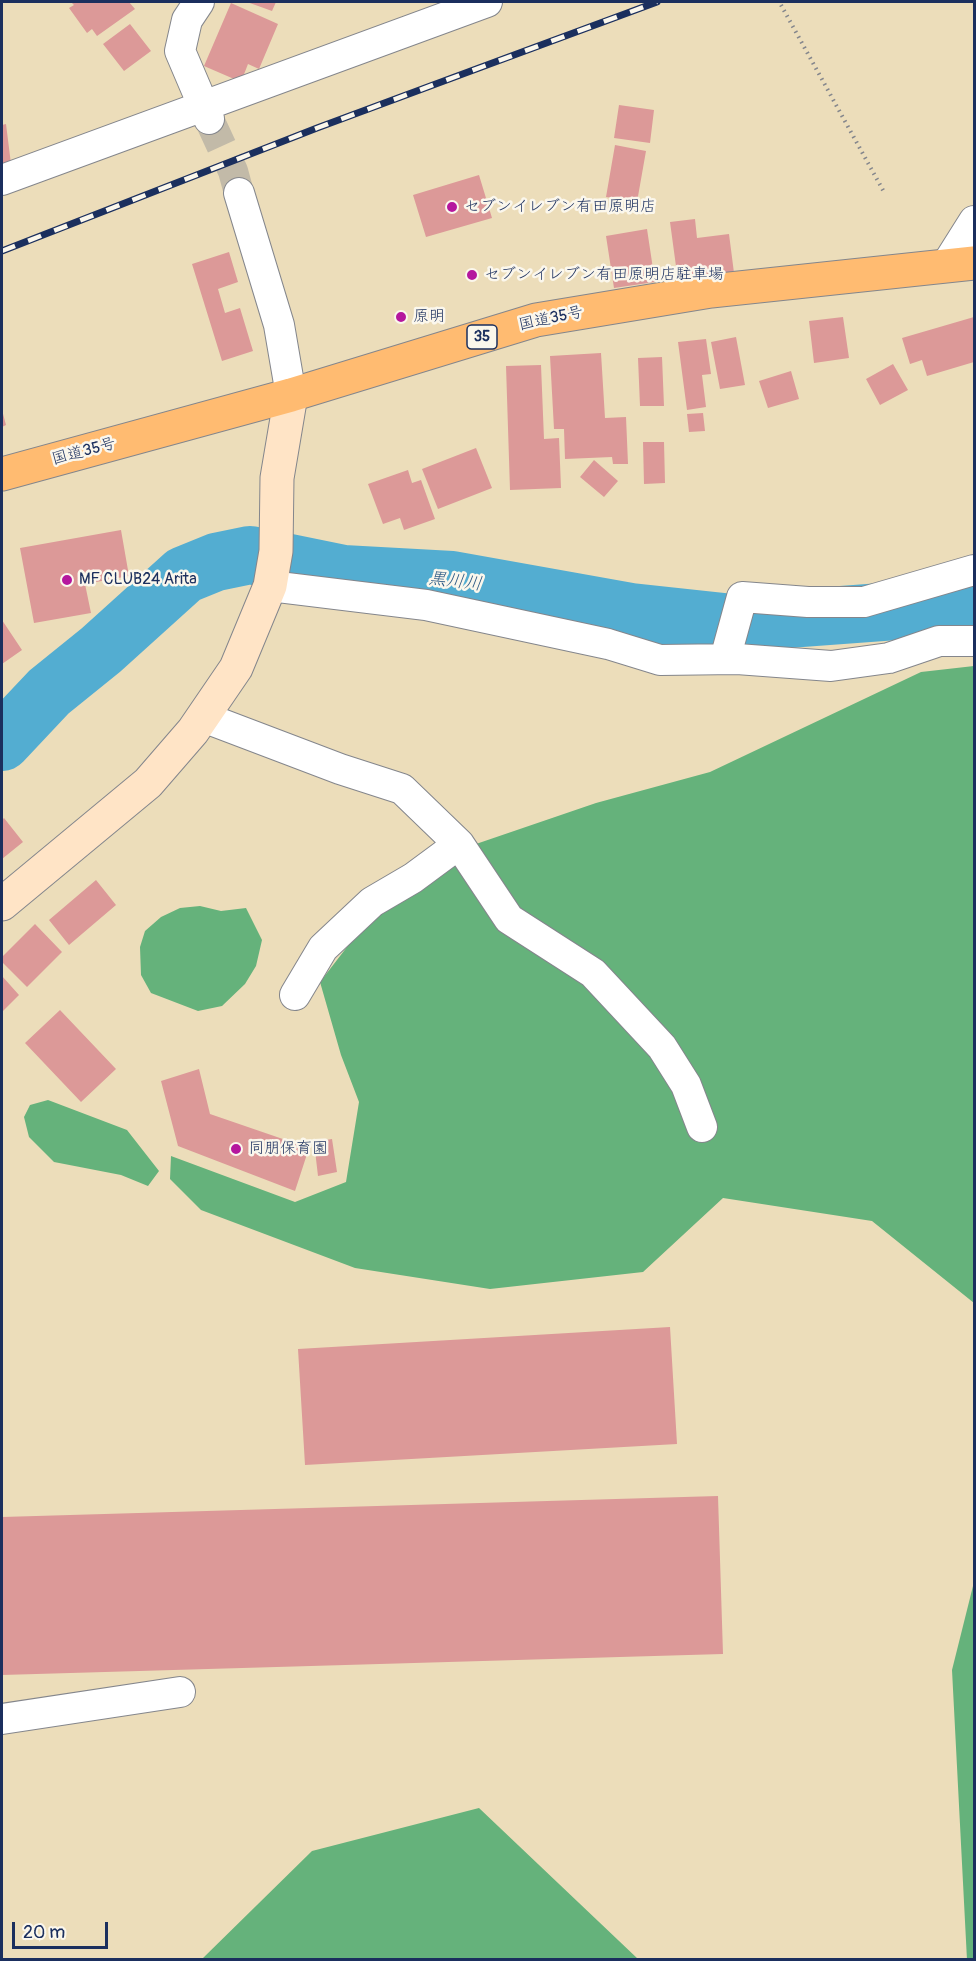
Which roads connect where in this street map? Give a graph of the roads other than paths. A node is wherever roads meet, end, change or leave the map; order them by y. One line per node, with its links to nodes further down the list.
1 (199, 2): 3 (street)
2 (487, 2): 3 (street)
3 (206, 112): 4 (street)
4 (2, 180)
5 (240, 193): 8 (street)
6 (975, 221): 7 (street)
7 (960, 265): 8 (highway, 国道35号 / 35)
8 (291, 395): 9 (highway, 国道35号 / 35); 11 (street)
9 (2, 474)
10 (975, 570): 13 (street)
11 (270, 586): 13 (street); 14 (street)
12 (975, 641): 13 (street)
13 (725, 658)
14 (203, 717): 15 (street); 16 (street)
15 (459, 844): 17 (street); 18 (street)
16 (2, 904)
17 (295, 995)
18 (702, 1127)
19 (180, 1692): 20 (street)
20 (2, 1719)

